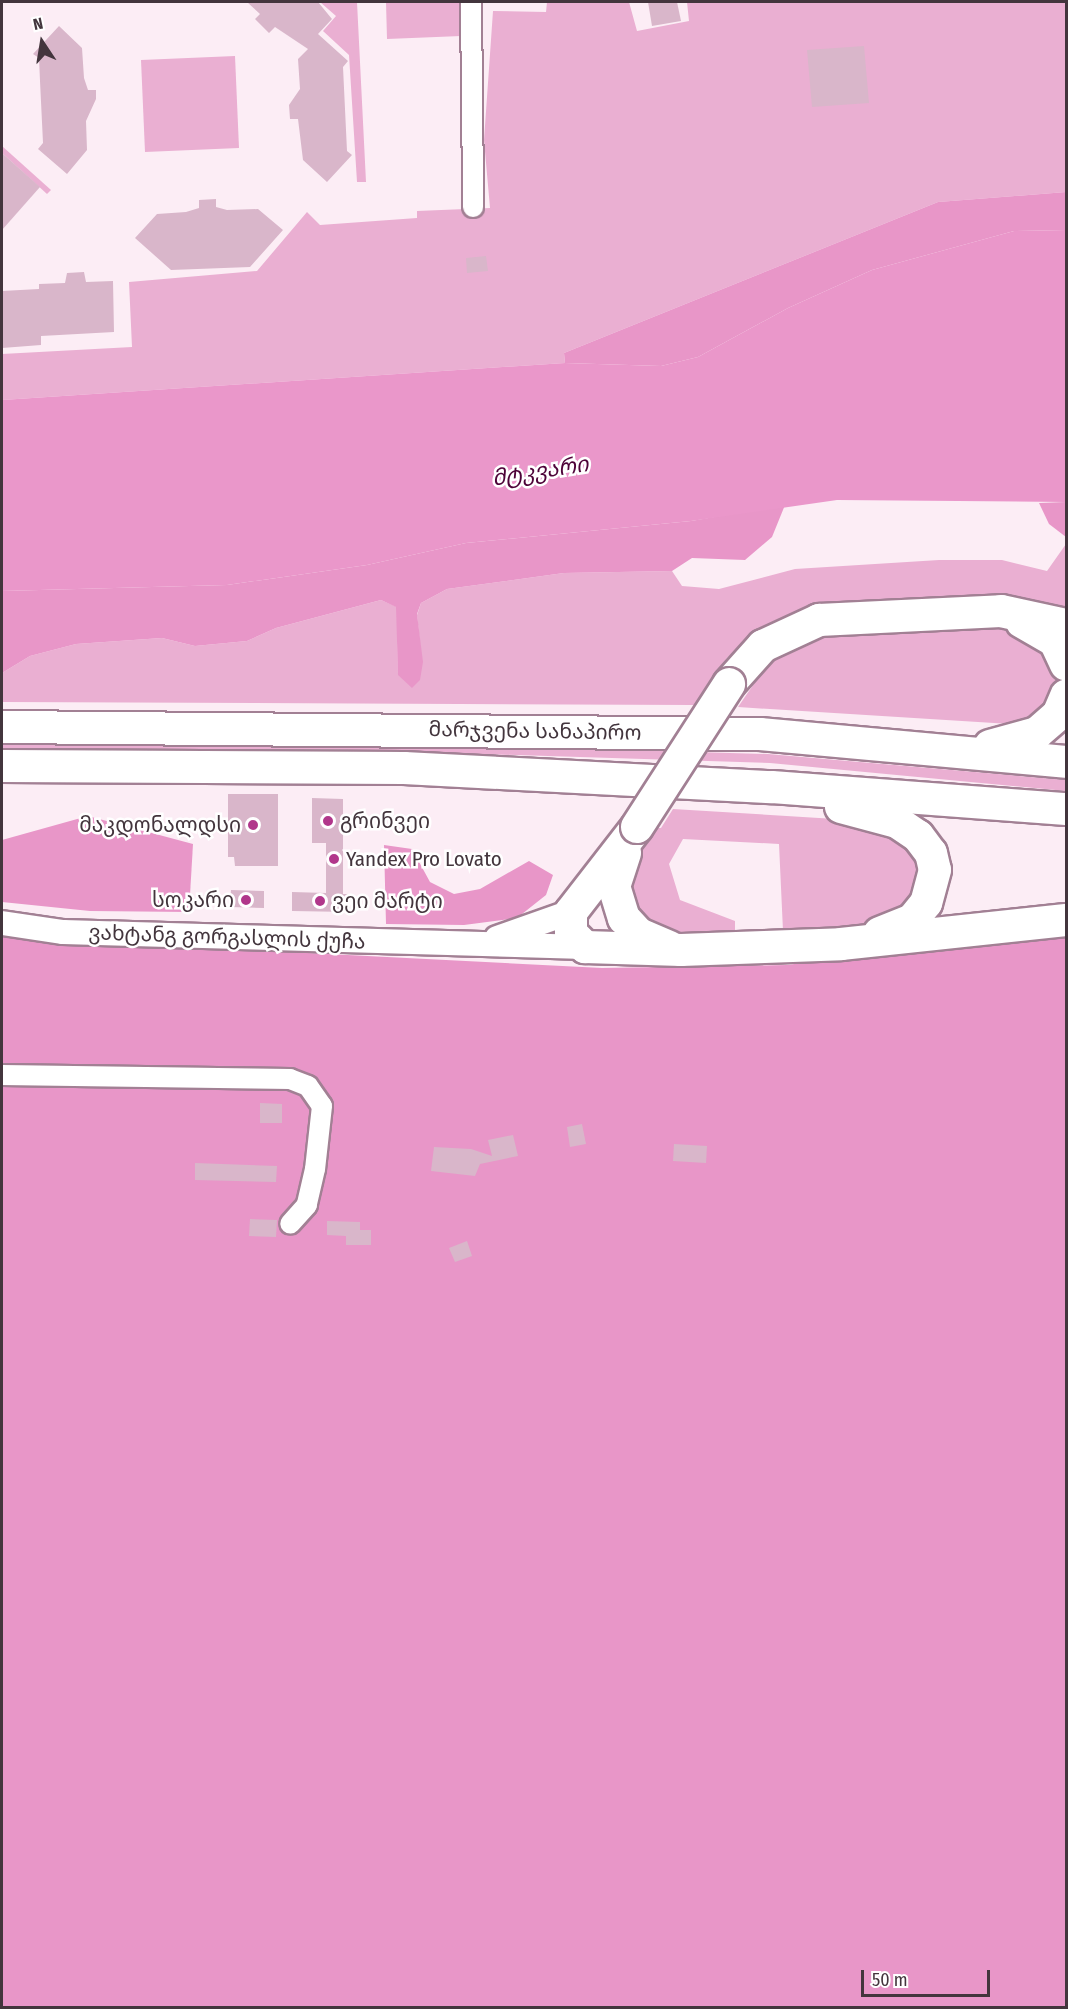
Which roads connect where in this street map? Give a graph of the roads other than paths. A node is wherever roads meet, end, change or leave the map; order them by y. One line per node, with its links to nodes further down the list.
1 (471, 2): 2 (street)
2 (473, 207)
3 (968, 612): 4 (highway); 5 (highway); 13 (highway, bridge)
4 (1066, 625)
5 (1066, 665)
6 (1066, 696): 8 (highway)
7 (2, 727): 8 (highway, მარჯვენა სანაპირო)
8 (944, 749): 9 (highway, მარჯვენა სანაპირო)
9 (1066, 762)
10 (2, 766): 11 (highway, მარჯვენა სანაპირო)
11 (772, 787): 12 (highway, მარჯვენა სანაპირო); 18 (highway)
12 (1066, 809)
13 (637, 827): 14 (highway); 15 (highway)
14 (577, 905): 15 (highway); 19 (street); 20 (highway)
15 (621, 912): 20 (highway); 21 (highway)
16 (1066, 920): 18 (highway)
17 (2, 923): 19 (street, ვახტანგ გორგასლის ქუჩა)
18 (841, 944): 21 (highway)
19 (453, 945): 20 (street)
20 (594, 948): 21 (highway)
21 (681, 950)
22 (2, 1075): 23 (street)
23 (290, 1224)

